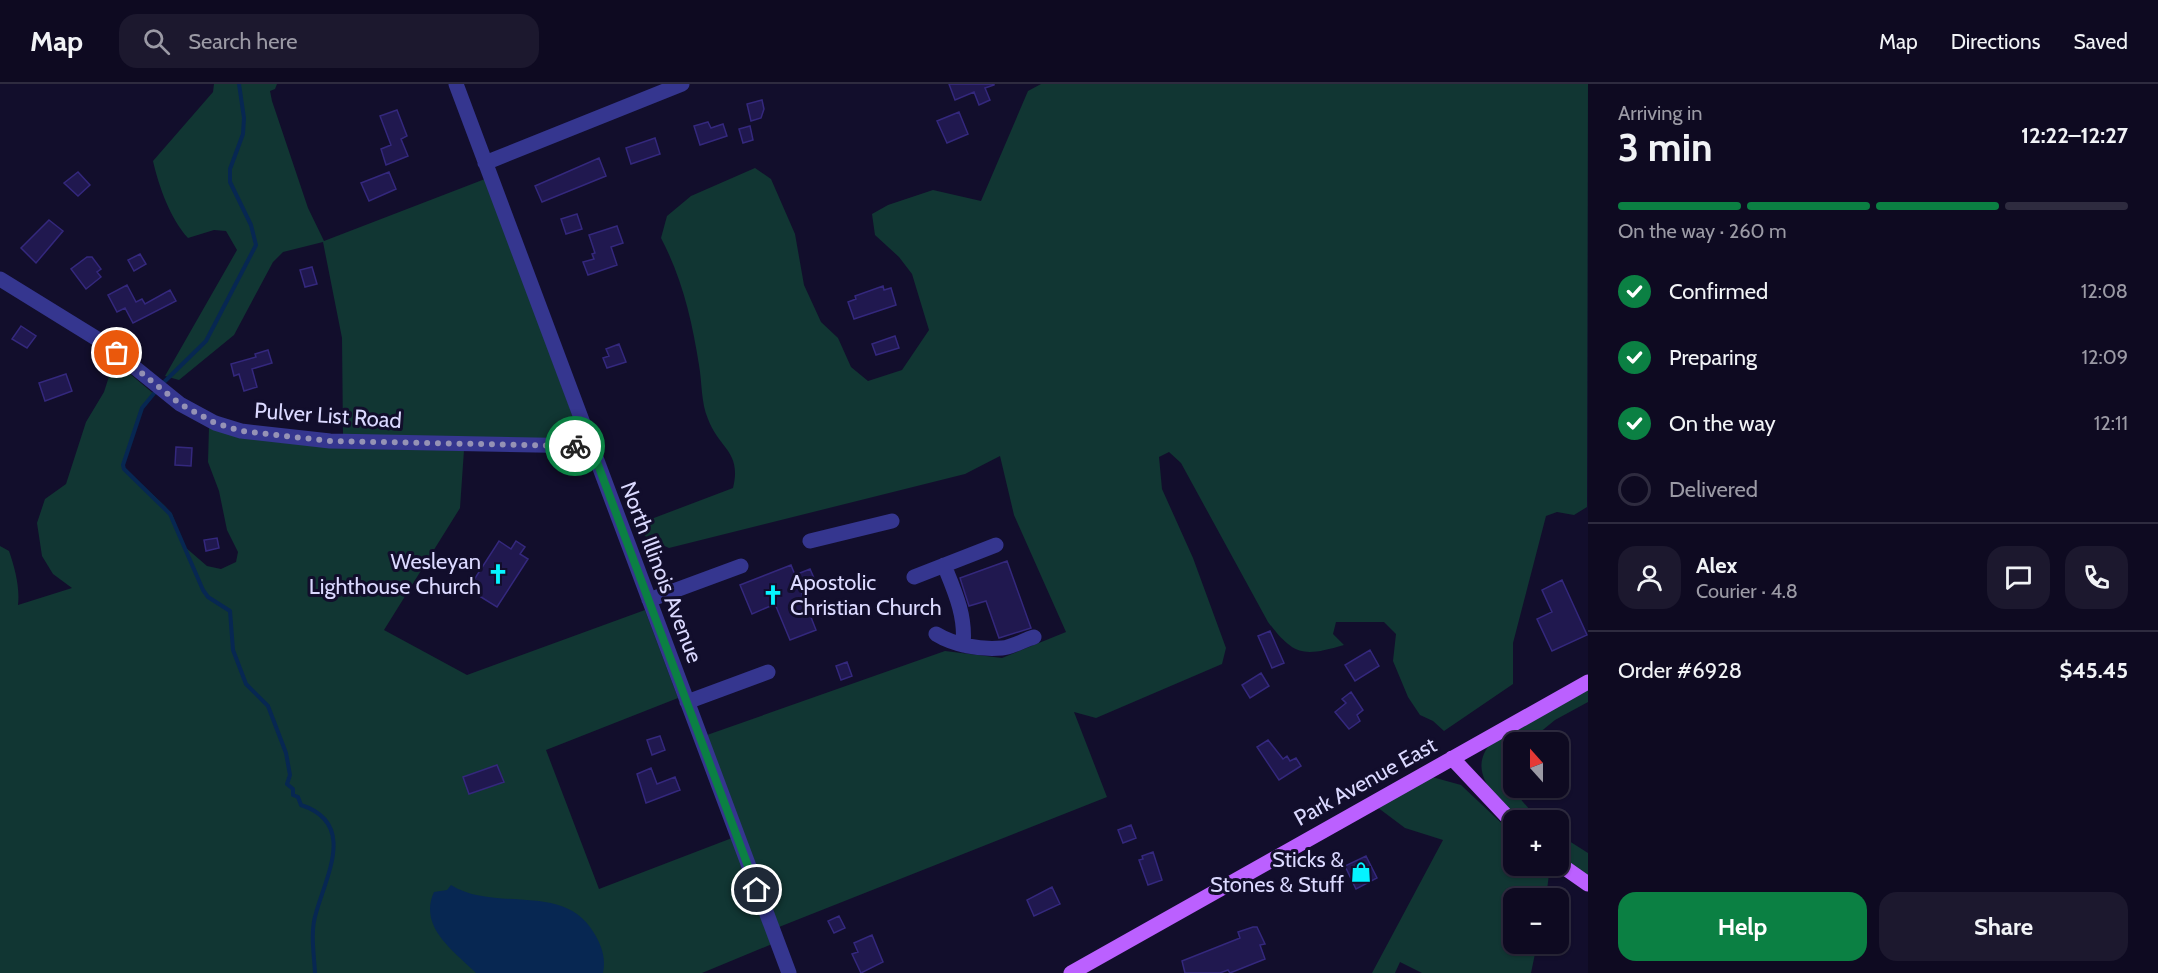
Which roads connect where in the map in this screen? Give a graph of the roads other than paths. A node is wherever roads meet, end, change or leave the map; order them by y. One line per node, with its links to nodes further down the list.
1 (456, 84): 3 (street, North Illinois Avenue)
2 (682, 84): 3 (street)
3 (485, 163): 5 (street, North Illinois Avenue)
4 (0, 279): 5 (street, Pulver List Road)
5 (591, 446): 12 (street, North Illinois Avenue)
6 (892, 521): 7 (street)
7 (810, 541)
8 (996, 545): 9 (street)
9 (944, 565): 11 (street); 15 (street)
10 (741, 566): 12 (street)
11 (914, 577)
12 (649, 600): 18 (street, North Illinois Avenue)
13 (936, 634): 15 (street)
14 (1034, 637): 15 (street)
15 (963, 645)
16 (768, 672): 18 (street)
17 (1588, 682): 19 (main road, Park Avenue East)
18 (687, 702): 23 (street, North Illinois Avenue)
19 (1452, 758): 20 (main road); 24 (main road, Park Avenue East)
20 (1503, 812)
21 (1569, 871): 22 (main road)
22 (1588, 884)
23 (789, 973)
24 (1071, 973)

